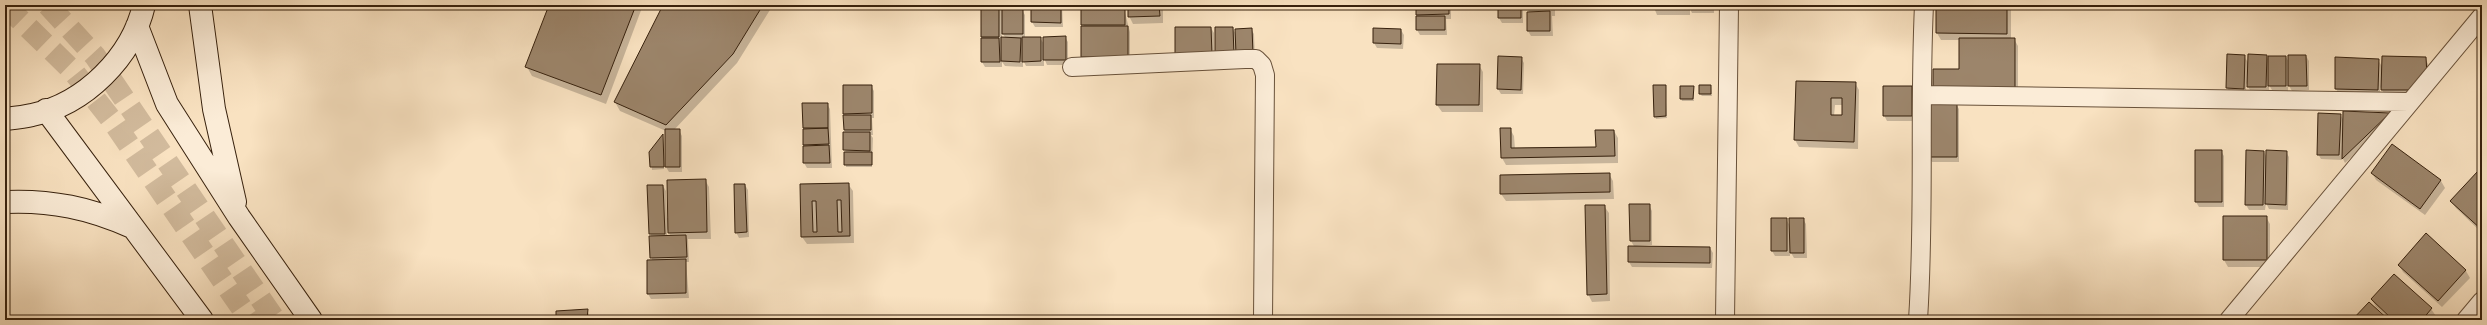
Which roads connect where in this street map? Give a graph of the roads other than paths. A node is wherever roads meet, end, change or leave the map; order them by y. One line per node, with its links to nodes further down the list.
1 (144, 5): 6 (main road)
2 (200, 5): 13 (main road)
3 (1729, 5): 19 (street)
4 (1924, 5): 8 (street)
5 (2482, 16): 9 (street)
6 (137, 26): 10 (main road); 13 (main road)
7 (1072, 67): 18 (street)
8 (1922, 96): 9 (street); 20 (street)
9 (2409, 102): 21 (street)
10 (46, 110): 11 (main road); 14 (main road)
11 (5, 119)
12 (5, 202): 14 (main road)
13 (239, 217): 17 (main road)
14 (133, 228): 16 (main road)
15 (2482, 301): 22 (street)
16 (202, 320)
17 (311, 320)
18 (1263, 320)
19 (1725, 320)
20 (1918, 320)
21 (2230, 320)
22 (2466, 320)

